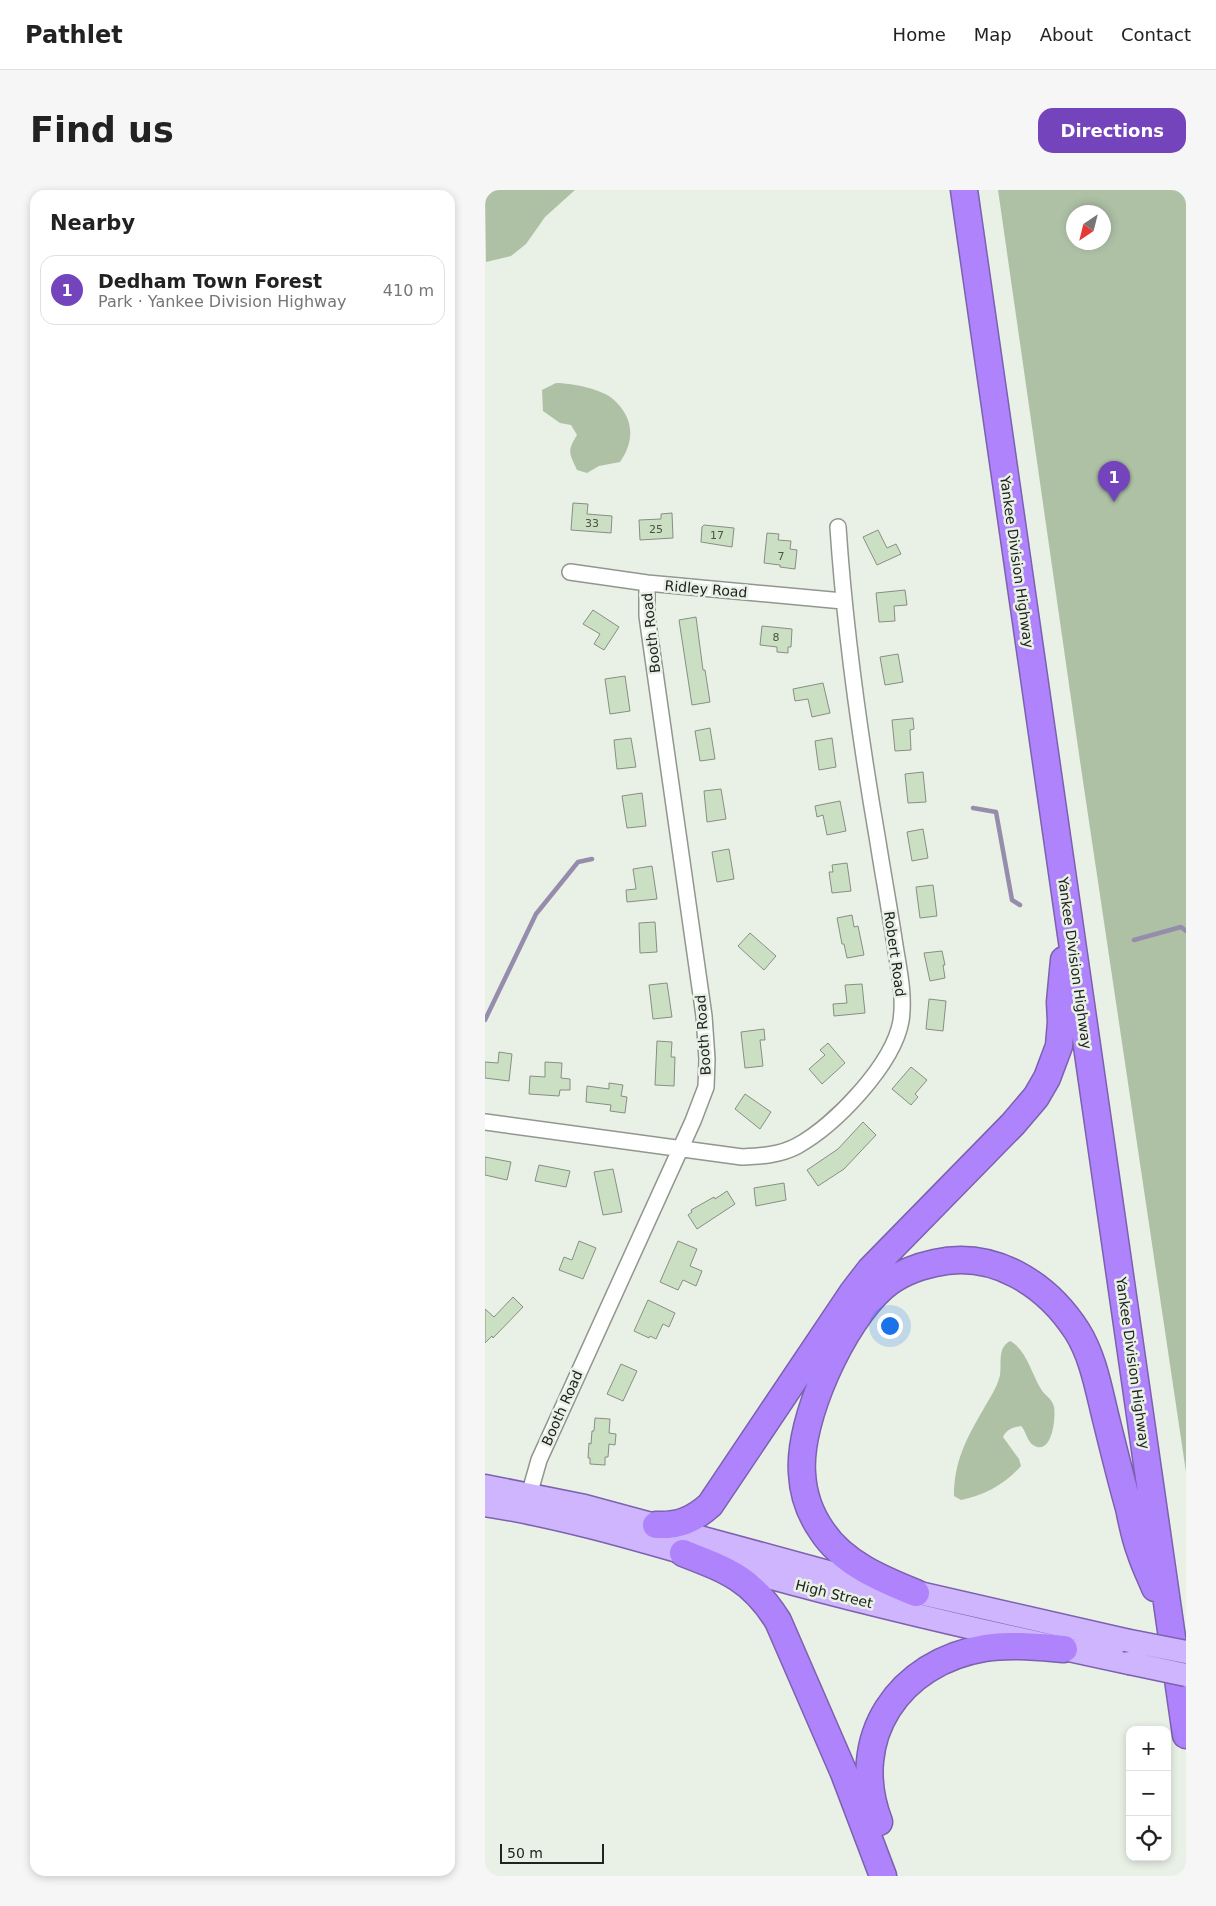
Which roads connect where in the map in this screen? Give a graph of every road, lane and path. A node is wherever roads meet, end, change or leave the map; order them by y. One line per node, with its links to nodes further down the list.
1 (964, 190): 6 (highway, Yankee Division Highway)
2 (837, 527): 5 (street, Robert Road)
3 (570, 572): 4 (street, Ridley Road)
4 (647, 583): 5 (street, Ridley Road); 8 (street, Booth Road)
5 (843, 601): 8 (street, Robert Road)
6 (1068, 916): 12 (highway); 15 (highway, Yankee Division Highway)
7 (485, 1122): 8 (street, Robert Road)
8 (681, 1149): 10 (street, Booth Road)
9 (485, 1486): 10 (main road, High Street)
10 (527, 1503): 11 (main road, High Street); 12 (main road, High Street); 13 (main road, High Street)
11 (485, 1505)
12 (656, 1525): 14 (main road, High Street)
13 (683, 1553): 16 (main road, High Street); 20 (highway)
14 (916, 1593): 15 (highway); 17 (main road, High Street, bridge)
15 (1170, 1625): 19 (highway, Yankee Division Highway)
16 (1064, 1650): 18 (main road, High Street, bridge); 21 (highway)
17 (1186, 1652)
18 (1186, 1675)
19 (1186, 1735)
20 (883, 1876)
21 (899, 1876)

